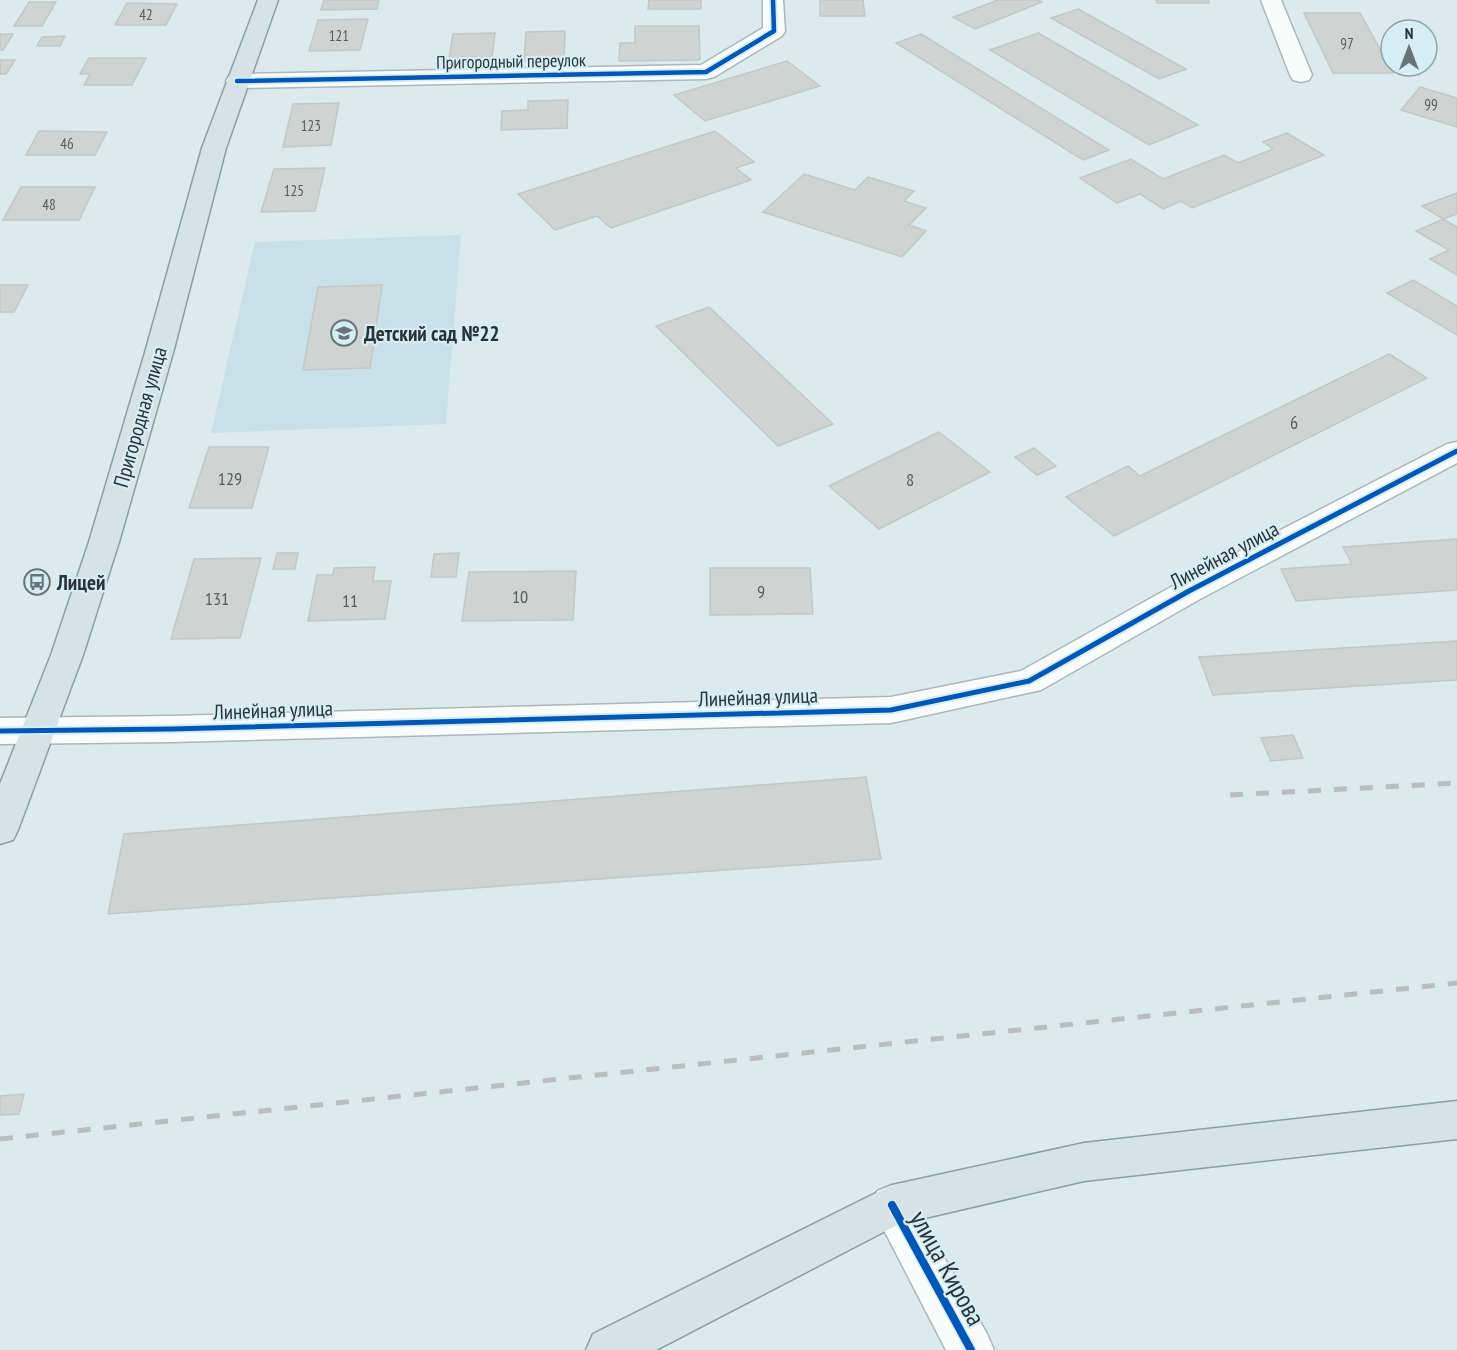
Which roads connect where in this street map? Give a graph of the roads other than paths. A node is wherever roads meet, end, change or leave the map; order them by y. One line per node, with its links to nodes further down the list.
1 (268, 0): 5 (main road, Пригородная улица)
2 (773, 0): 5 (street, Пригородный переулок)
3 (1270, 0): 4 (street)
4 (1301, 75)
5 (237, 81): 8 (main road, Пригородная улица)
6 (1457, 451): 8 (street, Линейная улица)
7 (0, 731): 8 (street, Линейная улица)
8 (37, 731): 9 (main road, Пригородная улица)
9 (0, 830)
10 (1457, 1120): 11 (main road)
11 (892, 1205): 12 (main road); 13 (street, улица Кирова)
12 (609, 1350)
13 (971, 1350)

